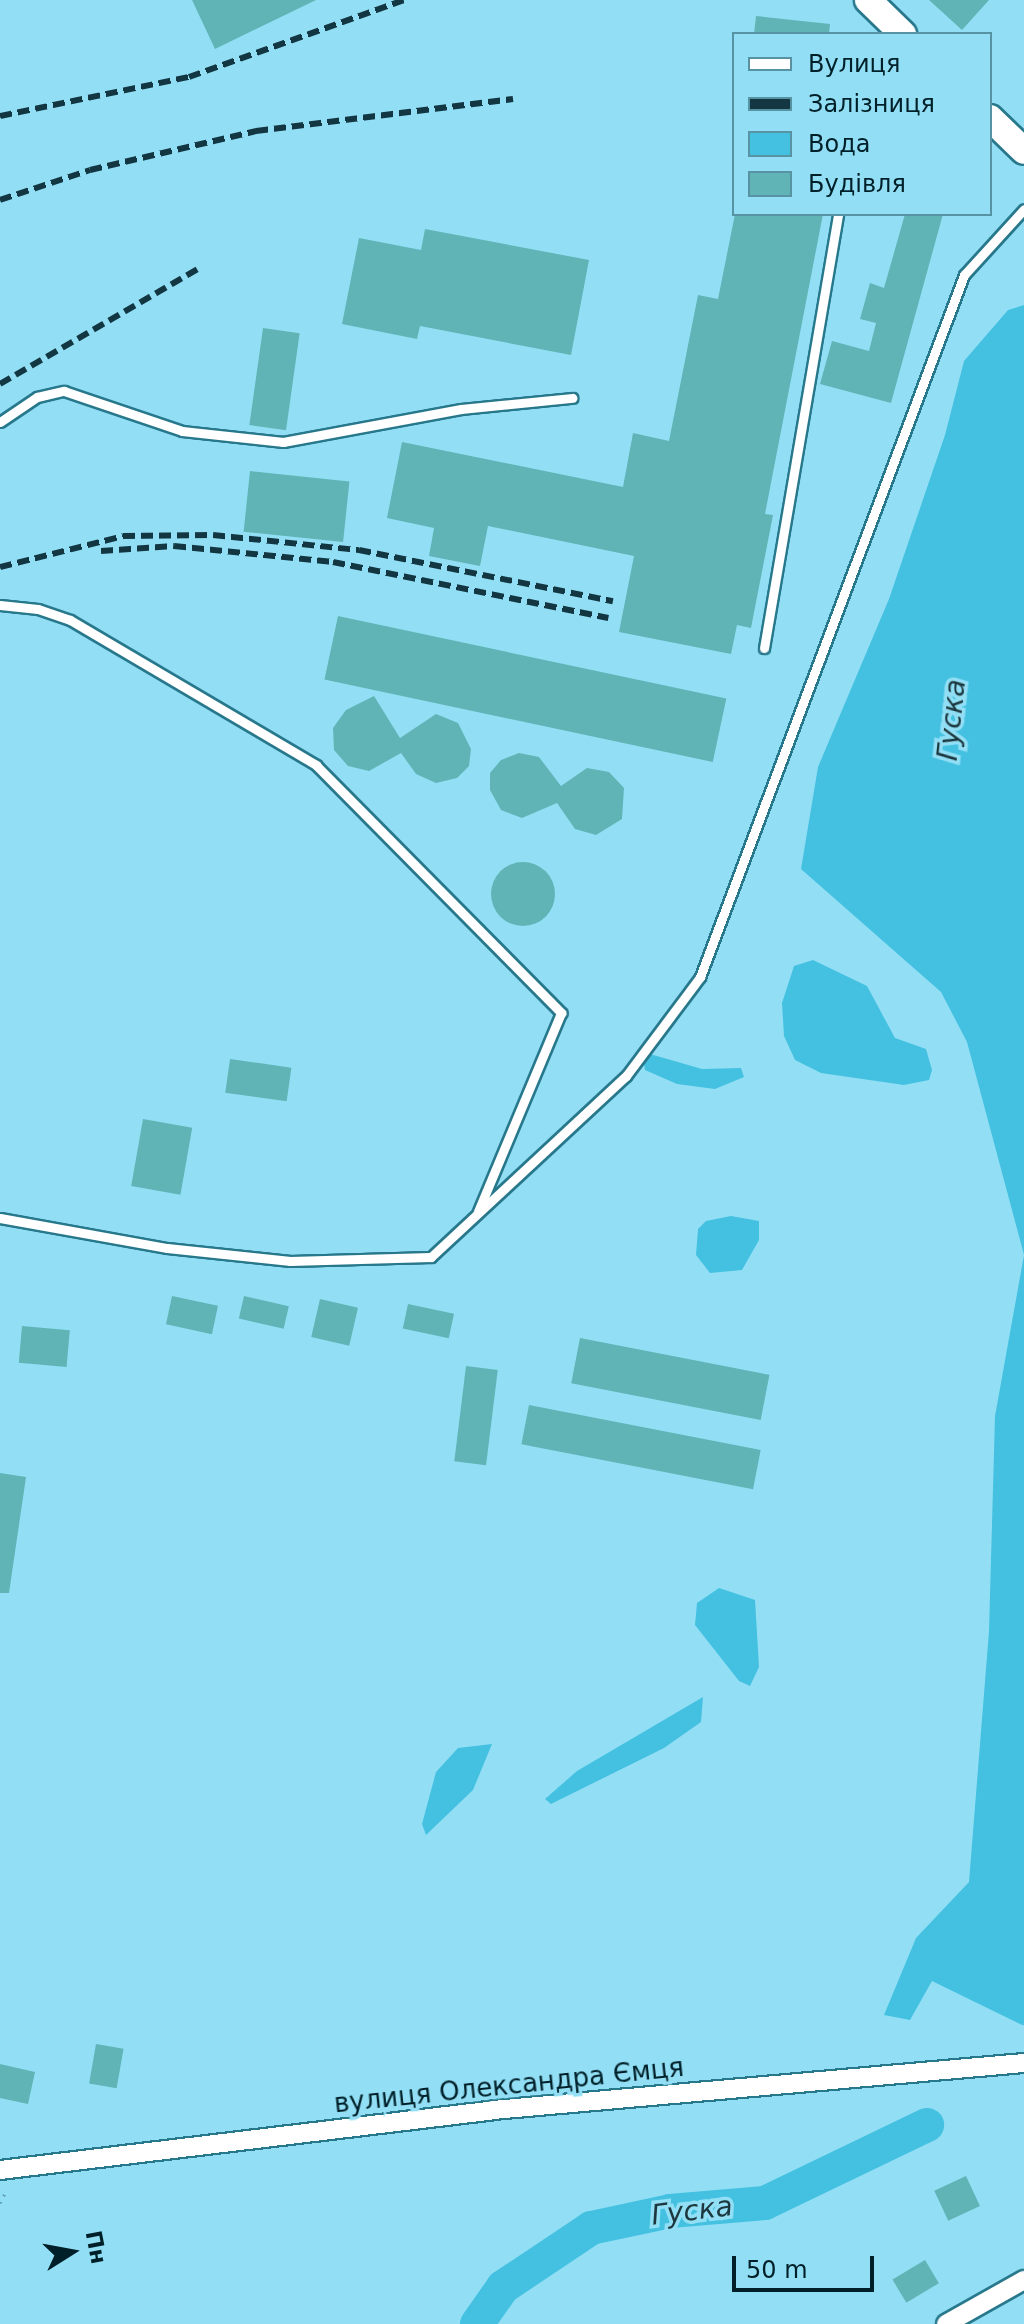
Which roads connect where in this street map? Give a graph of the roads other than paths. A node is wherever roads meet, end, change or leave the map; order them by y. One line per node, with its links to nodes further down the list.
1 (868, 0): 2 (main road)
2 (899, 32)
3 (992, 120): 4 (main road)
4 (1024, 151)
5 (1024, 209): 11 (lane)
6 (838, 216): 10 (lane)
7 (572, 398): 8 (lane)
8 (0, 422)
9 (0, 605): 11 (lane)
10 (764, 648)
11 (477, 1214): 12 (lane)
12 (0, 1218)
13 (1024, 2063): 14 (street, вулиця Олександра Ємця)
14 (0, 2170)
15 (1024, 2280): 16 (street)
16 (946, 2324)

